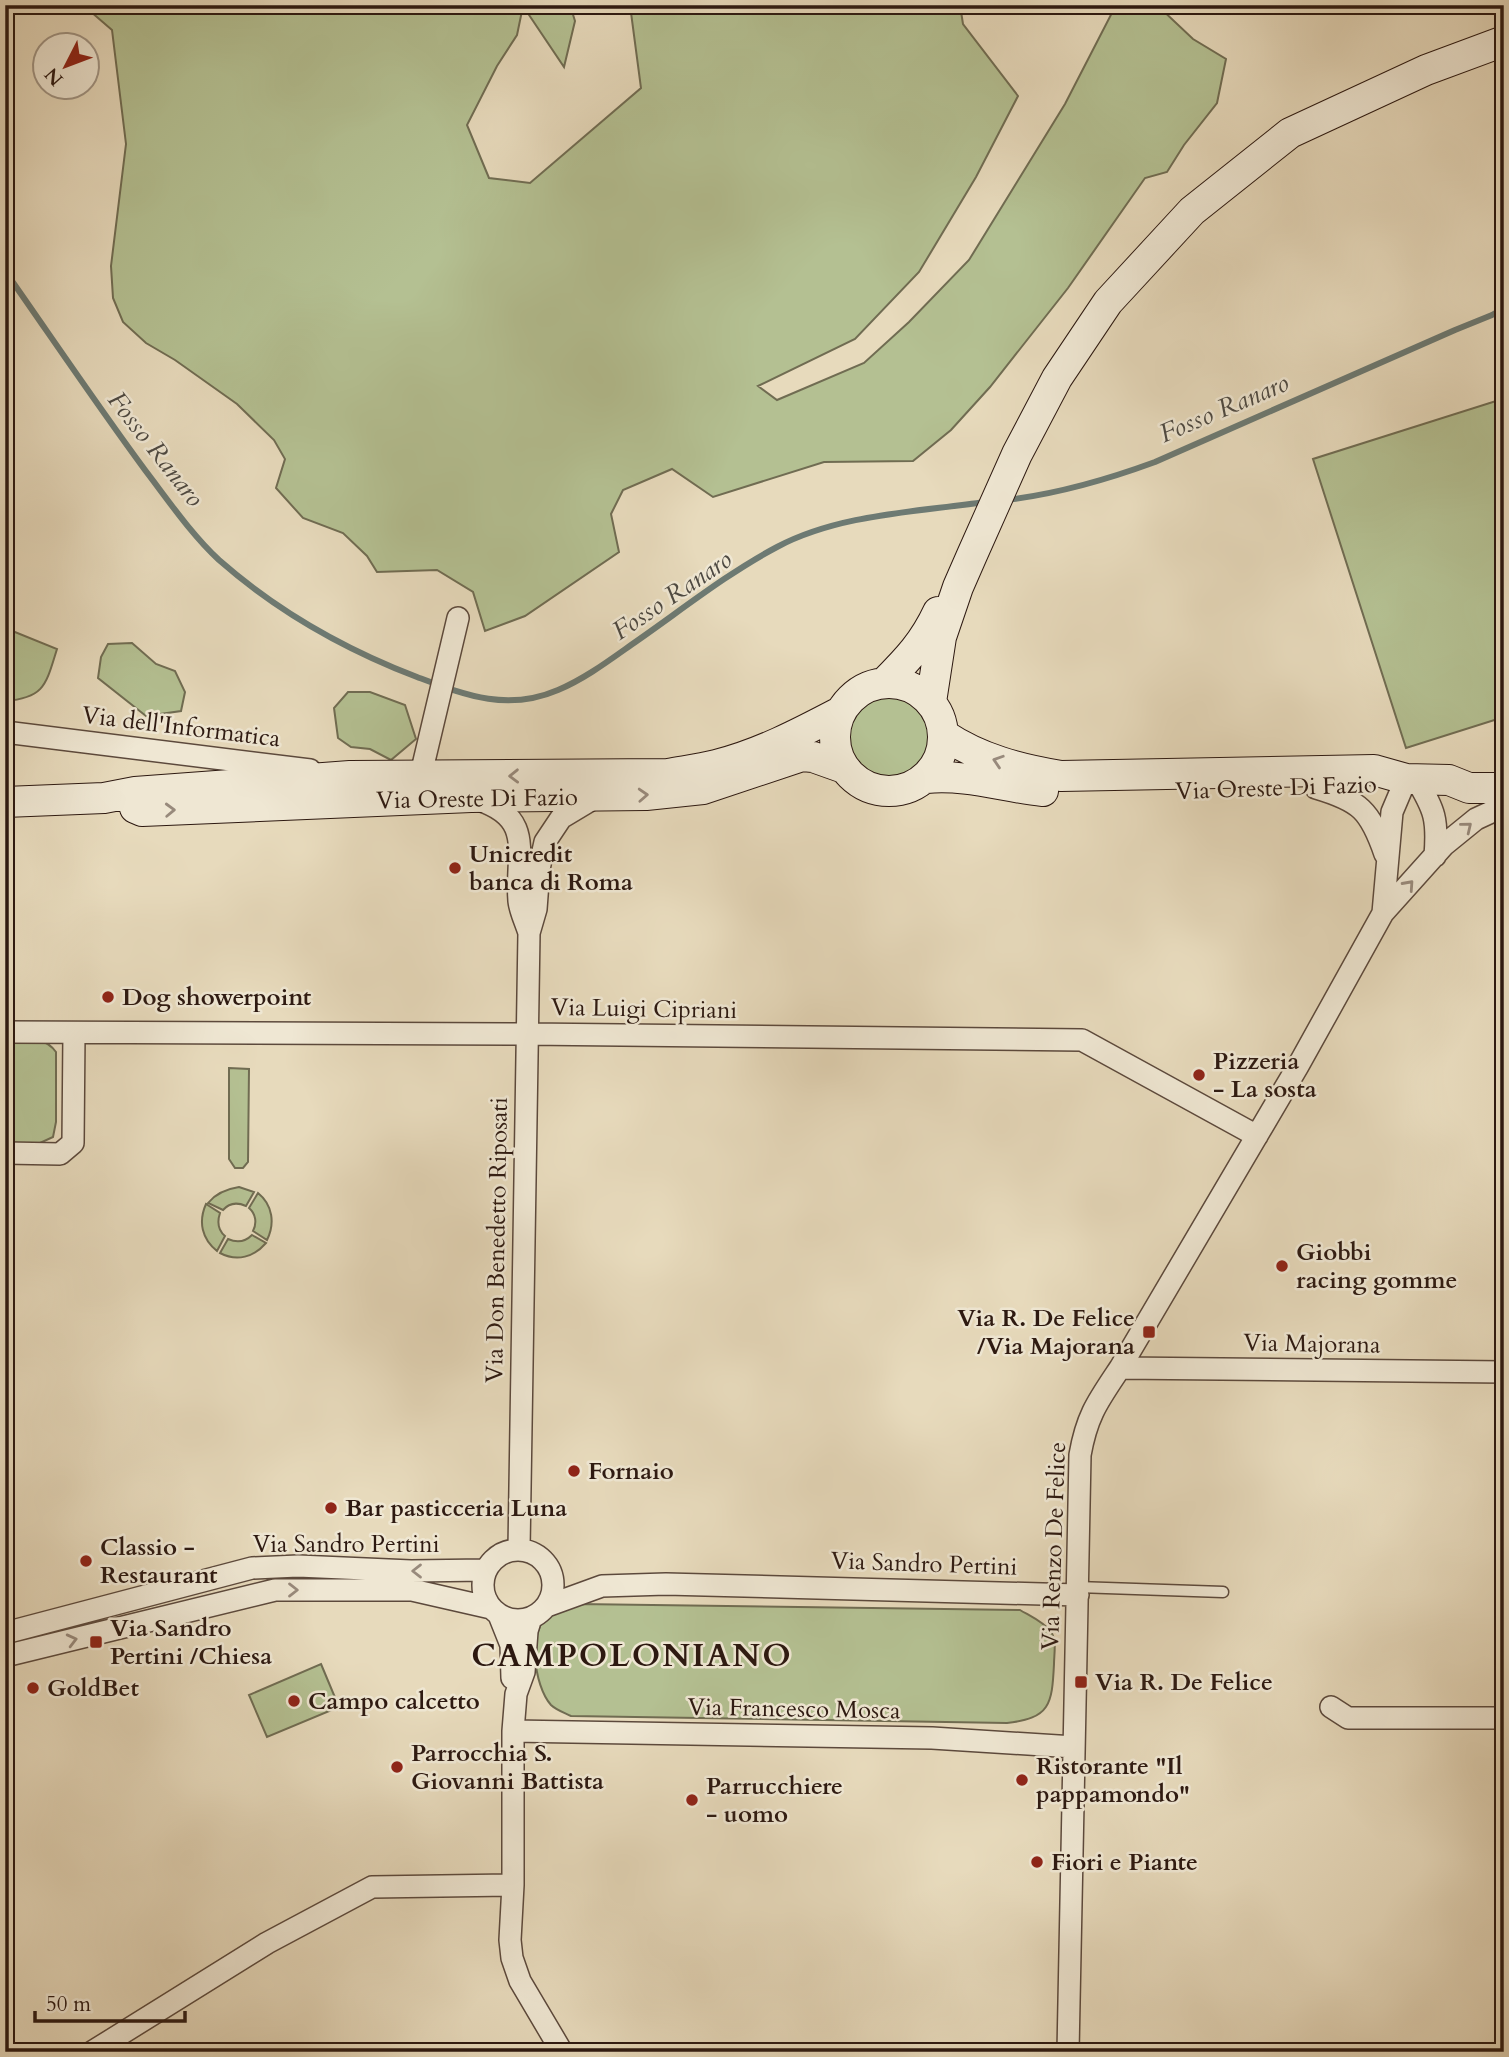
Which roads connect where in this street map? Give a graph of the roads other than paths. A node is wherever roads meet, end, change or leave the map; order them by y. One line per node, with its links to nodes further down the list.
1 (1504, 41): 2 (main road)
2 (958, 586): 4 (main road); 5 (main road)
3 (458, 618): 11 (street)
4 (884, 683): 5 (main road); 6 (main road)
5 (931, 702): 8 (main road)
6 (840, 712): 10 (main road); 11 (main road, Via Oreste Di Fazio, one-way to 11)
7 (5, 732): 12 (street, Via dell'Informatica)
8 (944, 735): 13 (main road); 14 (main road, Via Oreste Di Fazio, one-way to 8)
9 (1504, 767): 15 (main road)
10 (844, 768): 13 (main road); 18 (main road, Via Oreste Di Fazio, one-way to 10)
11 (421, 775): 12 (main road, Via Oreste Di Fazio)
12 (351, 776): 20 (main road, Via Oreste Di Fazio)
13 (926, 778): 16 (main road, Via Oreste Di Fazio)
14 (1411, 779): 15 (main road); 16 (main road, Via Oreste Di Fazio); 23 (street); 24 (street)
15 (1449, 780): 17 (main road)
16 (1315, 788): 24 (street)
17 (1504, 788)
18 (597, 796): 19 (main road, Via Oreste Di Fazio); 26 (street)
19 (471, 797): 20 (main road, Via Oreste Di Fazio, one-way to 19); 26 (street)
20 (104, 798): 21 (main road, Via Oreste Di Fazio)
21 (5, 802)
22 (1504, 806): 23 (street, one-way to 22)
23 (1435, 856): 25 (street, one-way to 23)
24 (1387, 857): 25 (street)
25 (1383, 914): 30 (street, Via Renzo De Felice)
26 (529, 933): 29 (street, Via Don Benedetto Riposati)
27 (5, 1032): 28 (street, Via Luigi Cipriani)
28 (74, 1033): 29 (street, Via Luigi Cipriani); 31 (street)
29 (527, 1034): 30 (street, Via Luigi Cipriani); 34 (street, Via Don Benedetto Riposati)
30 (1257, 1136): 32 (street, Via Renzo De Felice)
31 (5, 1153)
32 (1120, 1368): 33 (street, Via Majorana); 38 (street, Via Renzo De Felice)
33 (1504, 1372)
34 (519, 1549): 35 (street); 36 (street)
35 (485, 1570): 40 (street); 42 (street, Via Sandro Pertini, one-way to 42)
36 (551, 1572): 37 (street, Via Sandro Pertini); 41 (street)
37 (602, 1587): 38 (street, Via Sandro Pertini); 41 (street, Via Sandro Pertini)
38 (1077, 1591): 39 (lane); 48 (street, Via Renzo De Felice)
39 (1223, 1592)
40 (495, 1611): 41 (street); 43 (street, Via Sandro Pertini, one-way to 40); 44 (street)
41 (539, 1612): 44 (street)
42 (5, 1633)
43 (5, 1656)
44 (516, 1694): 47 (street)
45 (1331, 1707): 46 (street)
46 (1504, 1718)
47 (513, 1731): 48 (street, Via Francesco Mosca); 49 (street)
48 (1074, 1747): 52 (street, Via Renzo De Felice)
49 (513, 1885): 50 (street); 51 (street)
50 (92, 2052)
51 (562, 2052)
52 (1068, 2052)

